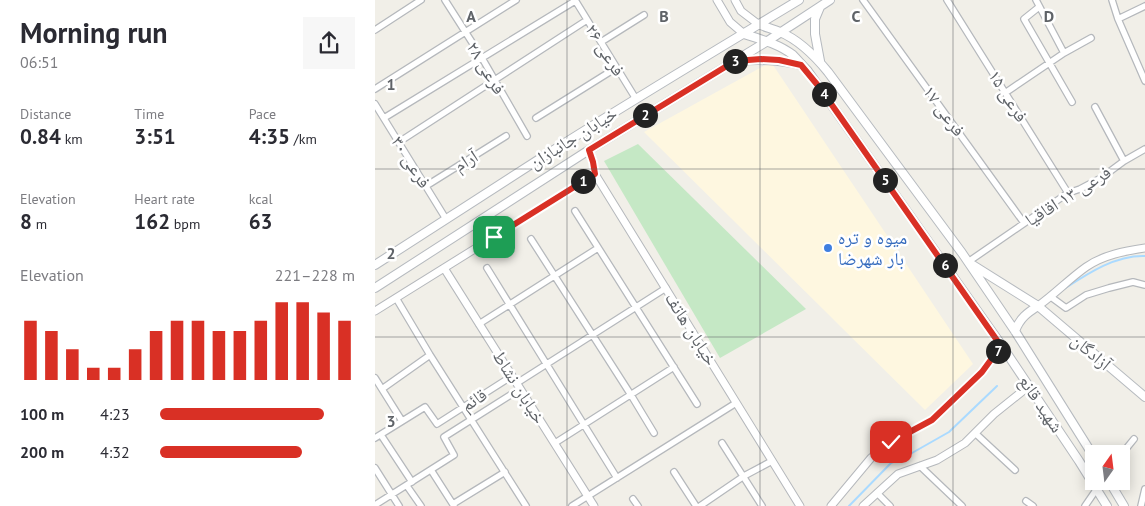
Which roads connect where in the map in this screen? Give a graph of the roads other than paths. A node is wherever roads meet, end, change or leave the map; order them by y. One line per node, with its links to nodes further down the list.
1 (421, 0): 13 (street)
2 (445, 0): 22 (street, فرعی ۲۸)
3 (516, 0): 22 (street)
4 (575, 0): 19 (street, فرعی ۲۶); 29 (street)
5 (717, 0): 24 (street)
6 (735, 0): 20 (street)
7 (799, 0): 20 (main road, خیابان جانبازان)
8 (830, 0): 14 (main road, خیابان جانبازان)
9 (863, 0): 56 (street, فرعی ۱۷)
10 (947, 0): 38 (street, فرعی ۱۵)
11 (1035, 0): 16 (street)
12 (1112, 0): 18 (street)
13 (411, 3): 21 (street)
14 (821, 6): 23 (main road, خیابان جانبازان); 31 (main road)
15 (1145, 6): 18 (street)
16 (1039, 7): 28 (street); 32 (street)
17 (644, 15): 26 (street)
18 (1119, 19): 36 (street)
19 (587, 20): 26 (street, فرعی ۲۶); 35 (street)
20 (758, 24): 23 (main road, شهید قانع); 24 (main road, خیابان جانبازان)
21 (375, 30)
22 (465, 32): 29 (street, فرعی ۲۸); 37 (street)
23 (781, 32): 27 (main road, خیابان جانبازان); 31 (main road, شهید قانع)
24 (744, 34): 27 (main road, شهید قانع); 39 (main road, خیابان جانبازان)
25 (1091, 38): 28 (street)
26 (601, 42): 34 (street, فرعی ۲۶)
27 (766, 42): 30 (main road, خیابان جانبازان); 33 (main road, شهید قانع)
28 (1064, 53): 32 (street)
29 (482, 58): 35 (street, فرعی ۲۸); 43 (street)
30 (735, 61): 33 (main road); 48 (main road, خیابان جانبازان)
31 (820, 61): 60 (main road, شهید قانع)
32 (1050, 62): 38 (street); 40 (street)
33 (801, 65): 77 (main road, شهید قانع)
34 (616, 68): 39 (street, فرعی ۲۶); 44 (street)
35 (495, 80): 46 (street, فرعی ۲۸); 47 (street)
36 (1145, 81)
37 (375, 88)
38 (1005, 93): 53 (street, فرعی ۱۵)
39 (636, 99): 55 (main road, خیابان جانبازان)
40 (1072, 102)
41 (375, 104): 43 (street, فرعی ۳۰)
42 (1095, 106): 50 (street)
43 (384, 118): 47 (street, فرعی ۳۰)
44 (536, 118)
45 (506, 136): 52 (street, آرام)
46 (527, 136)
47 (399, 142): 52 (street, فرعی ۳۰)
48 (589, 150): 51 (street, خیابان هاتف); 66 (main road, خیابان جانبازان)
49 (1145, 150): 50 (street, فرعی ۱۳ اقاقیا)
50 (1124, 161): 53 (street, فرعی ۱۳ اقاقیا)
51 (595, 174): 62 (street); 67 (street, خیابان هاتف)
52 (426, 186): 55 (street, فرعی ۳۰)
53 (1068, 193): 56 (street, فرعی ۱۳ اقاقیا)
54 (575, 211): 58 (street)
55 (446, 219): 61 (main road, خیابان جانبازان)
56 (1024, 223): 60 (street, فرعی ۱۳ اقاقیا)
57 (531, 240): 64 (street)
58 (599, 248): 64 (street); 72 (street)
59 (1145, 248): 68 (street)
60 (968, 262): 71 (main road, آزادگان); 75 (main road, شهید قانع)
61 (375, 265)
62 (444, 268): 69 (street); 74 (street, خیابان نشاط)
63 (487, 268): 70 (street)
64 (555, 277): 70 (street); 76 (street)
65 (1145, 285): 68 (street)
66 (375, 288)
67 (666, 288): 72 (street); 88 (street, خیابان هاتف)
68 (1051, 297): 71 (street)
69 (396, 298): 73 (street); 78 (street)
70 (510, 304): 74 (street); 79 (street)
71 (1037, 306): 75 (main road); 87 (main road, آزادگان)
72 (636, 307): 76 (street); 80 (street)
73 (375, 311)
74 (479, 324): 81 (street, خیابان نشاط)
75 (1015, 331): 101 (main road, شهید قانع)
76 (592, 336): 79 (street); 86 (street)
77 (1001, 346): 84 (main road, شهید قانع); 136 (street)
78 (430, 355): 85 (street); 90 (street)
79 (547, 364): 83 (street); 93 (street)
80 (674, 367): 86 (street); 89 (street)
81 (512, 376): 83 (street, خیابان نشاط); 90 (street, قائم)
82 (375, 378): 85 (street)
83 (518, 386): 91 (street); 99 (street, خیابان نشاط)
84 (1029, 386): 96 (street); 105 (main road, شهید قانع)
85 (382, 389): 92 (street)
86 (631, 395): 93 (street); 95 (street)
87 (1145, 397)
88 (736, 403): 104 (street, خیابان هاتف); 114 (street)
89 (697, 404)
90 (464, 407): 91 (street); 92 (street, قائم)
91 (471, 419): 108 (street); 111 (street)
92 (402, 422): 97 (street)
93 (584, 424): 99 (street); 114 (street)
94 (375, 430): 97 (street)
95 (654, 433)
96 (975, 433): 106 (street); 109 (street)
97 (378, 436): 115 (street)
98 (1134, 439): 102 (street)
99 (555, 443): 121 (street, خیابان نشاط)
100 (721, 443): 113 (street)
101 (1086, 445)
102 (1129, 445)
103 (1085, 458): 105 (main road)
104 (772, 461): 113 (street); 135 (street, خیابان هاتف)
105 (1079, 461): 110 (main road, شهید قانع)
106 (920, 466): 119 (street); 139 (street)
107 (375, 468): 120 (street)
108 (431, 470): 115 (street); 125 (street)
109 (1015, 470)
110 (1085, 471)
111 (505, 472): 125 (street); 128 (street)
112 (674, 472): 132 (street)
113 (744, 476): 133 (street); 134 (street)
114 (617, 478): 121 (street)
115 (410, 484): 120 (street); 127 (street)
116 (1145, 489): 144 (street)
117 (1097, 490): 141 (street); 142 (main road, شهید قانع)
118 (1114, 490): 143 (main road)
119 (877, 493): 137 (street); 138 (street)
120 (392, 495): 124 (street); 126 (street)
121 (587, 496): 129 (street); 130 (street, خیابان نشاط)
122 (633, 499): 131 (street)
123 (1026, 501): 140 (street)
124 (375, 505)
125 (453, 505)
126 (399, 506)
127 (421, 506)
128 (526, 506)
129 (571, 506)
130 (594, 506)
131 (637, 506)
132 (696, 506)
133 (700, 506)
134 (762, 506)
135 (800, 506)
136 (831, 506)
137 (863, 506)
138 (890, 506)
139 (963, 506)
140 (1033, 506)
141 (1085, 506)
142 (1107, 506)
143 (1124, 506)
144 (1141, 506)

